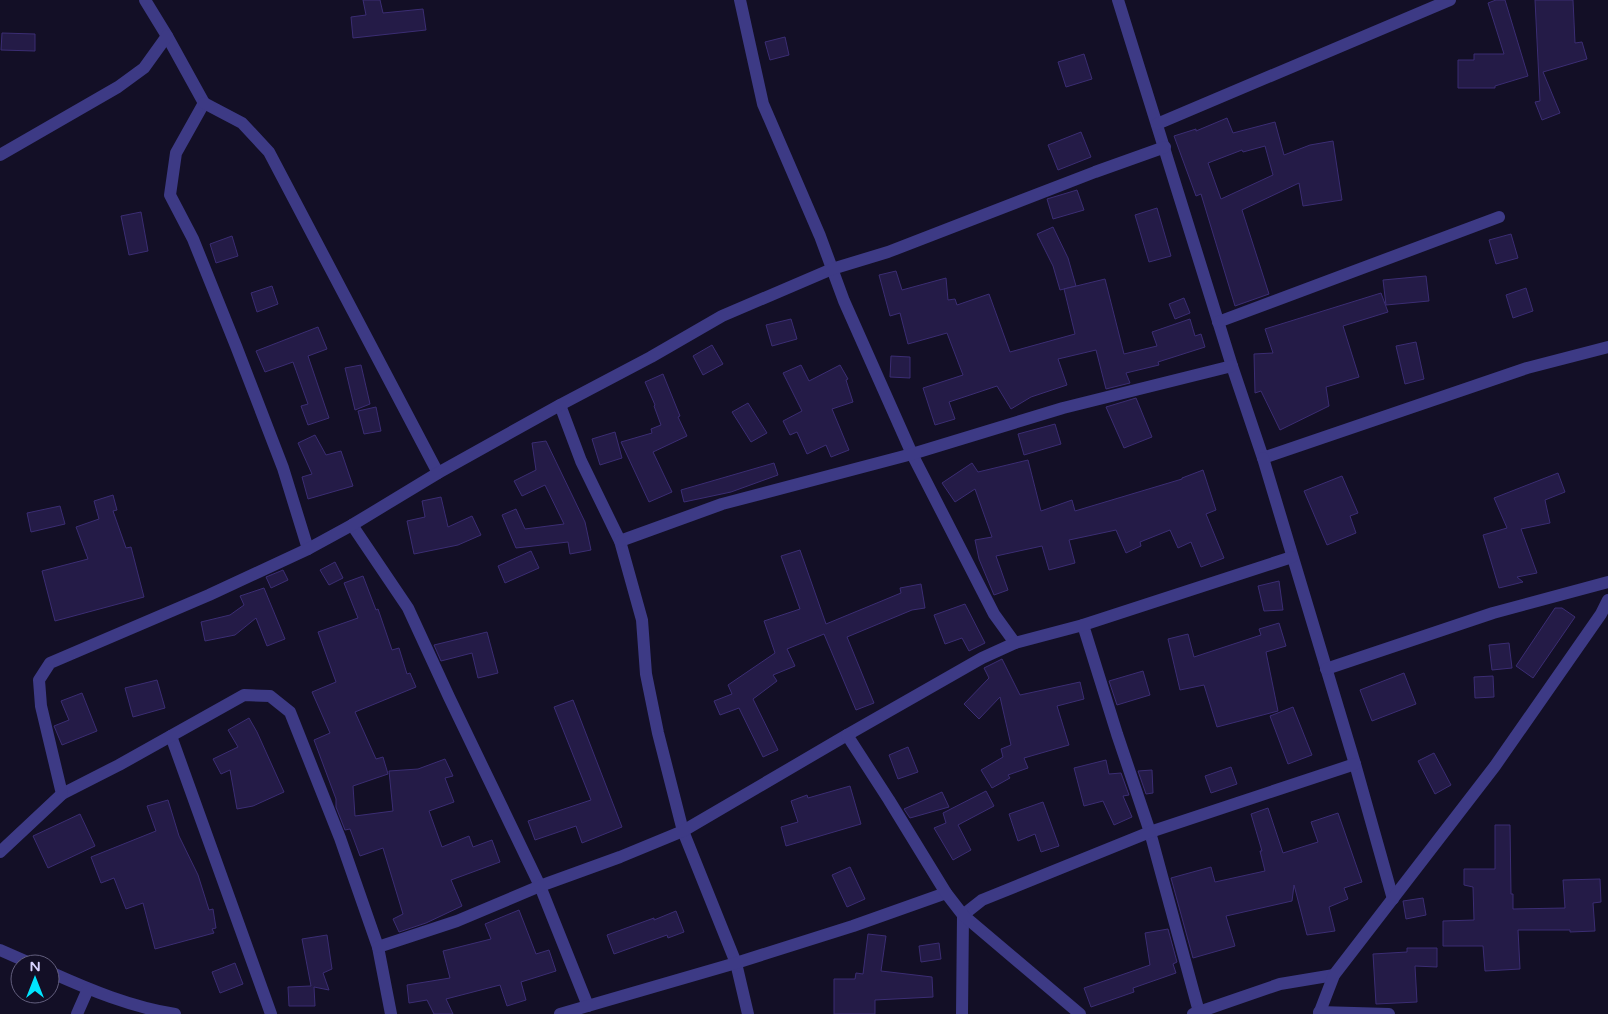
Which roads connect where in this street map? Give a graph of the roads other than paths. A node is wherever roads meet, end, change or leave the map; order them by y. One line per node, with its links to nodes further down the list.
1 (145, 0): 5 (street)
2 (740, 0): 11 (street)
3 (1118, 0): 7 (street)
4 (1450, 0): 7 (street)
5 (167, 36): 6 (street); 9 (street)
6 (204, 103): 18 (street); 21 (street)
7 (1157, 124): 8 (street)
8 (1165, 147): 11 (street); 12 (street)
9 (0, 155)
10 (1499, 217): 12 (street)
11 (832, 269): 15 (street); 16 (street)
12 (1218, 322): 14 (street)
13 (1608, 347): 17 (street)
14 (1232, 366): 16 (street); 17 (street)
15 (560, 405): 18 (street); 20 (street)
16 (912, 454): 20 (street); 26 (street)
17 (1263, 458): 22 (street)
18 (438, 474): 19 (street)
19 (352, 525): 21 (street); 35 (street)
20 (620, 541): 32 (street)
21 (308, 548): 31 (street)
22 (1292, 557): 25 (street); 27 (street)
23 (1608, 582): 27 (street)
24 (1608, 600): 37 (street)
25 (1083, 625): 26 (street); 33 (street)
26 (1015, 643): 28 (street)
27 (1326, 669): 30 (street)
28 (847, 735): 32 (street); 36 (street)
29 (171, 736): 31 (street); 39 (street); 50 (street)
30 (1354, 764): 33 (street); 37 (street)
31 (62, 794): 34 (street)
32 (683, 831): 35 (street); 40 (street)
33 (1150, 832): 38 (street); 46 (street)
34 (0, 852)
35 (540, 886): 39 (street); 44 (street)
36 (946, 893): 38 (street); 40 (street)
37 (1393, 899): 41 (street)
38 (963, 915): 54 (street); 55 (street)
39 (378, 947): 51 (street)
40 (736, 963): 44 (street); 53 (street)
41 (1334, 975): 46 (street); 47 (street)
42 (60, 976): 43 (street)
43 (88, 989): 45 (street); 48 (street)
44 (588, 1006): 52 (street)
45 (154, 1012): 49 (street)
46 (1196, 1013)
47 (1319, 1013): 56 (street)
48 (77, 1014)
49 (175, 1014)
50 (271, 1014)
51 (391, 1014)
52 (560, 1014)
53 (748, 1014)
54 (962, 1014)
55 (1080, 1014)
56 (1389, 1014)

